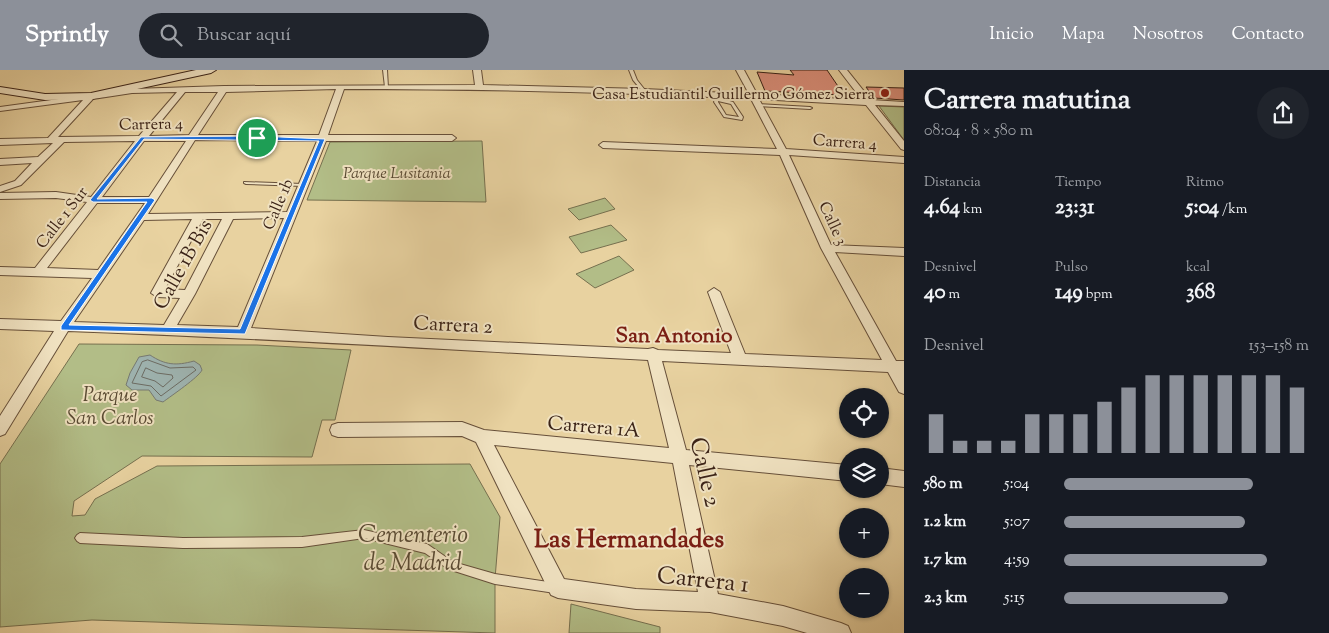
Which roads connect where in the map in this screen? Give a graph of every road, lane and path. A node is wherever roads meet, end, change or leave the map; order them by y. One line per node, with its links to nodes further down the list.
1 (211, 70): 14 (street)
2 (385, 70): 8 (lane)
3 (477, 70): 9 (street)
4 (631, 70): 13 (lane)
5 (740, 70): 15 (street, Calle 3)
6 (843, 70): 17 (street)
7 (341, 87): 8 (street); 10 (street); 25 (street, Calle 1b)
8 (387, 87): 9 (street)
9 (479, 87): 13 (street)
10 (224, 88): 11 (street); 22 (street)
11 (184, 89): 14 (street); 23 (street, Calle 1 Sur)
12 (0, 90): 14 (street)
13 (644, 91): 16 (street)
14 (91, 96): 21 (street); 26 (street)
15 (753, 96): 16 (street); 17 (street); 19 (street, Calle 3)
16 (716, 97): 16 (lane)
17 (871, 103): 18 (street); 30 (street)
18 (904, 104)
19 (758, 105): 20 (lane); 31 (street, Calle 3)
20 (810, 108)
21 (0, 109)
22 (192, 137): 23 (street, Carrera 4); 25 (street, Carrera 4); 40 (street)
23 (142, 138): 27 (street, Carrera 4); 39 (street, Calle 1 Sur)
24 (452, 138): 25 (street, Carrera 4)
25 (322, 139): 36 (street, Calle 1b)
26 (51, 140): 27 (street, Carrera 4); 28 (street, Carrera 4)
27 (62, 140): 32 (street)
28 (0, 142)
29 (603, 145): 31 (street, Carrera 4)
30 (904, 147)
31 (783, 152): 33 (street, Carrera 4); 45 (street, Calle 3)
32 (40, 160): 34 (street); 37 (street)
33 (904, 160)
34 (0, 162)
35 (246, 183): 36 (lane)
36 (303, 185): 41 (street, Calle 1b)
37 (0, 189)
38 (0, 196): 39 (street)
39 (93, 200): 40 (street); 48 (street, Calle 1 Sur)
40 (152, 200): 44 (street)
41 (290, 215): 42 (street); 55 (street, Calle 1b)
42 (229, 216): 43 (street); 51 (street, Calle 1B Bis)
43 (199, 217): 44 (street); 51 (street)
44 (141, 218): 49 (street)
45 (826, 248): 46 (street); 58 (street, Calle 3)
46 (904, 252)
47 (0, 271): 48 (street)
48 (38, 272): 49 (street)
49 (101, 274): 53 (street)
50 (714, 292): 57 (street)
51 (189, 294): 54 (street, Calle 1B Bis)
52 (0, 324): 53 (street, Carrera 2)
53 (63, 328): 54 (street, Carrera 2); 60 (street)
54 (168, 329): 55 (street, Carrera 2)
55 (242, 332): 56 (street, Carrera 2)
56 (654, 353): 57 (street, Carrera 2); 63 (street, Calle 2)
57 (740, 359): 58 (street, Carrera 2)
58 (898, 367): 59 (street, Calle 3)
59 (904, 388)
60 (0, 429)
61 (338, 430): 62 (street, Carrera 1A)
62 (482, 437): 63 (street, Carrera 1A); 68 (street)
63 (678, 456): 64 (street, Carrera 1A); 69 (street, Calle 2)
64 (839, 472)
65 (889, 477): 66 (street)
66 (904, 478)
67 (80, 538): 68 (lane)
68 (558, 588): 69 (street, Carrera 1)
69 (710, 602): 70 (street, Carrera 1)
70 (841, 633)

